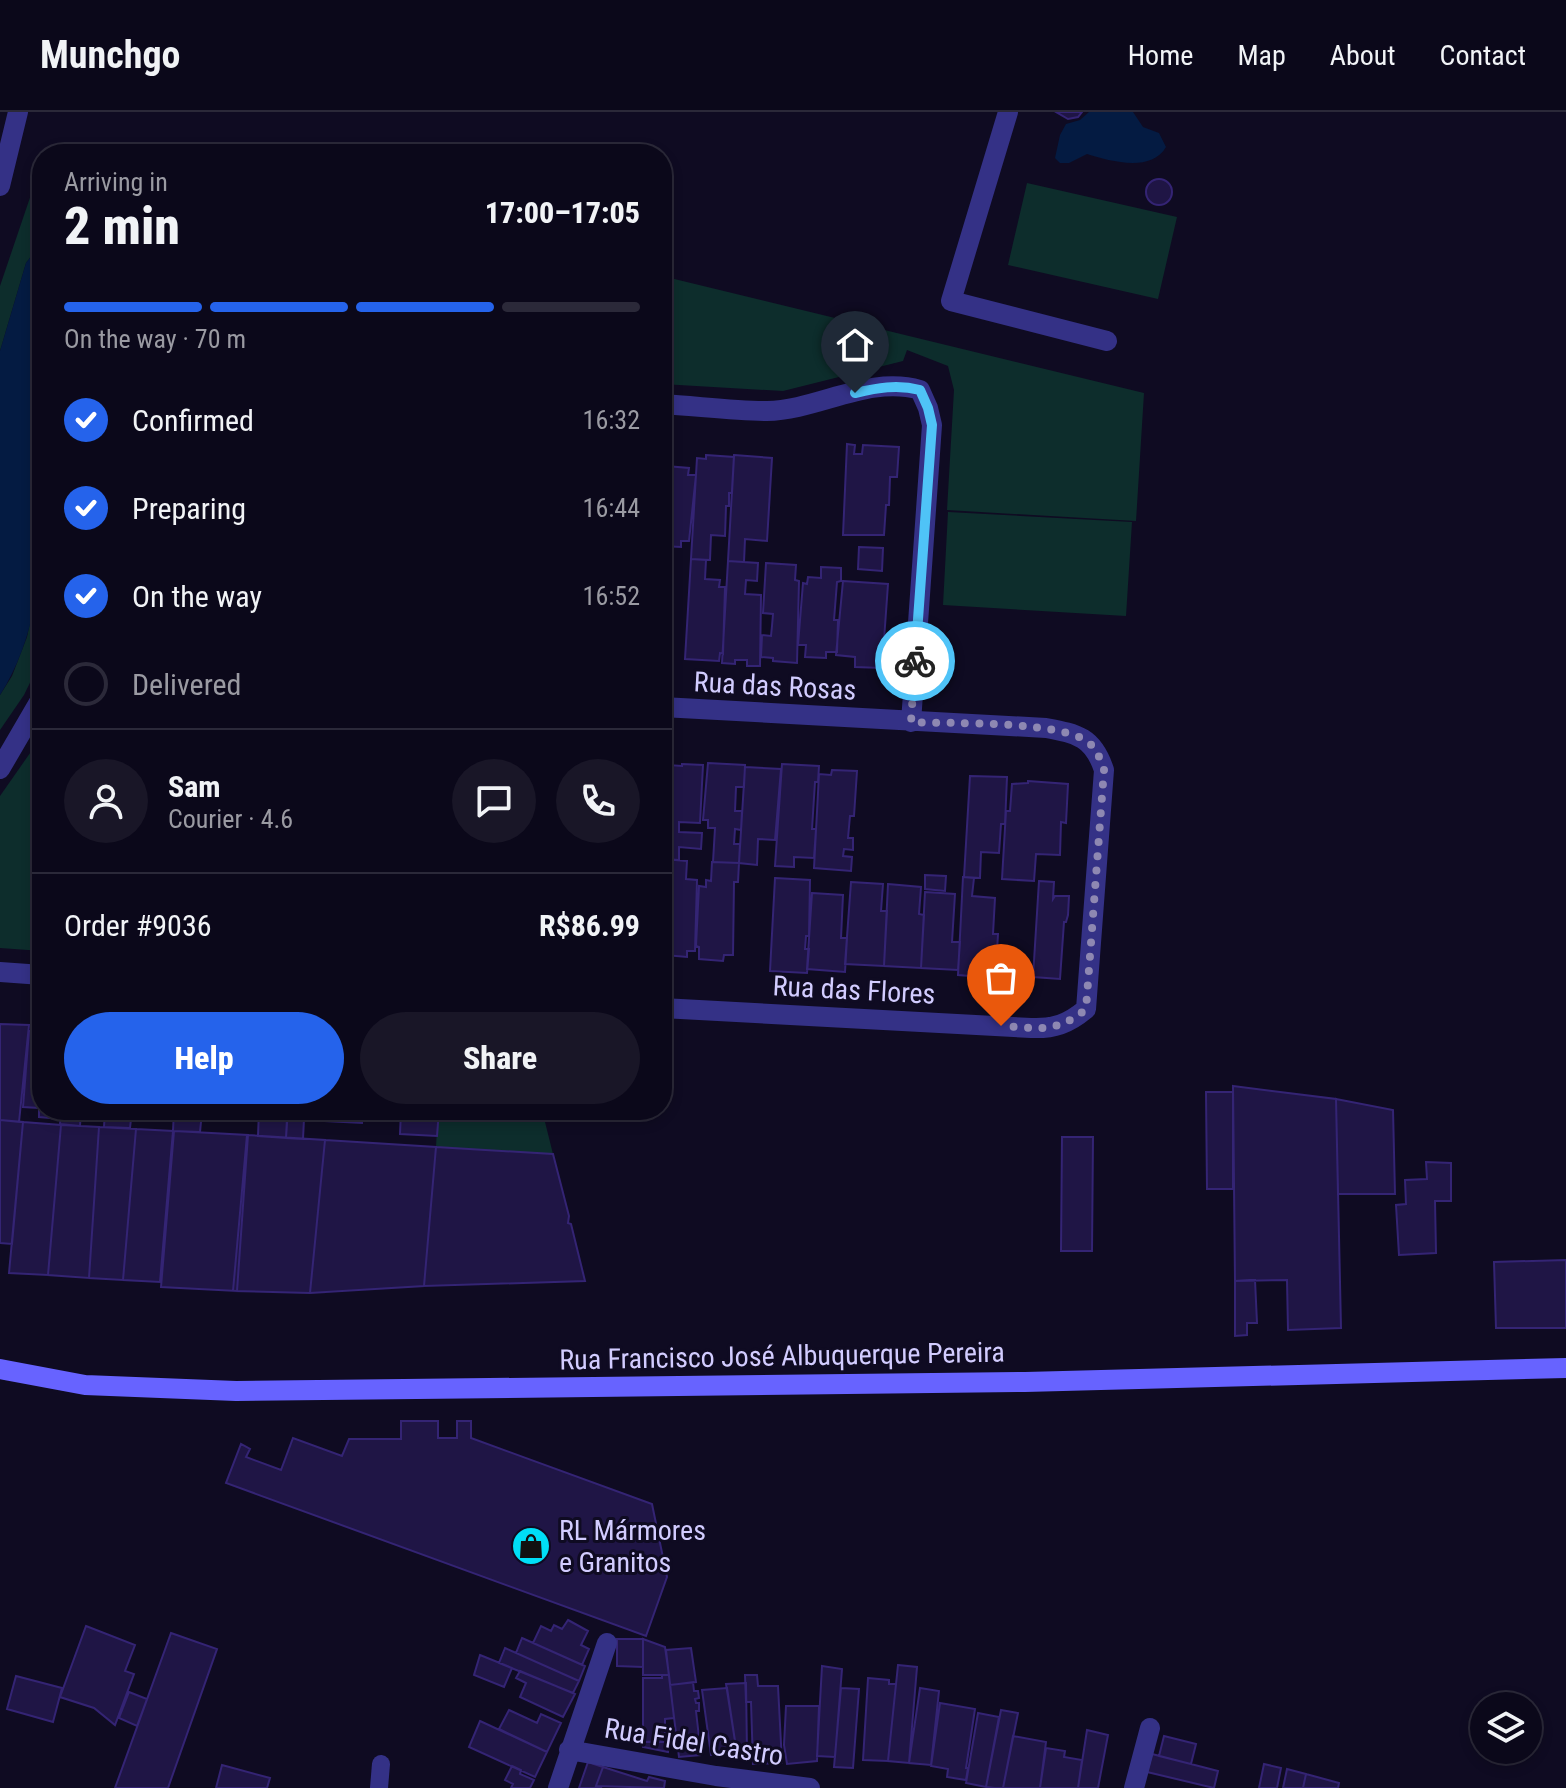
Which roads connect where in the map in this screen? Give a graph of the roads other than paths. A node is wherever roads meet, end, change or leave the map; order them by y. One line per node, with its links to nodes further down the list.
1 (18, 112): 3 (street)
2 (1008, 112): 4 (street)
3 (0, 186)
4 (1107, 341)
5 (672, 405): 8 (street)
6 (672, 708): 8 (street, Rua das Rosas)
7 (32, 714): 9 (street)
8 (911, 722): 13 (street, Rua das Rosas)
9 (0, 769)
10 (0, 972): 11 (street)
11 (32, 974)
12 (672, 1009): 13 (street, Rua das Flores)
13 (1086, 1009)
14 (1566, 1368): 15 (main road, Rua Francisco José Albuquerque Pereira)
15 (0, 1369)
16 (607, 1643): 18 (street)
17 (1150, 1728): 23 (street)
18 (569, 1750): 21 (street); 22 (street, Rua Fidel Castro)
19 (381, 1764): 20 (lane)
20 (379, 1788)
21 (558, 1788)
22 (810, 1788)
23 (1134, 1788)

